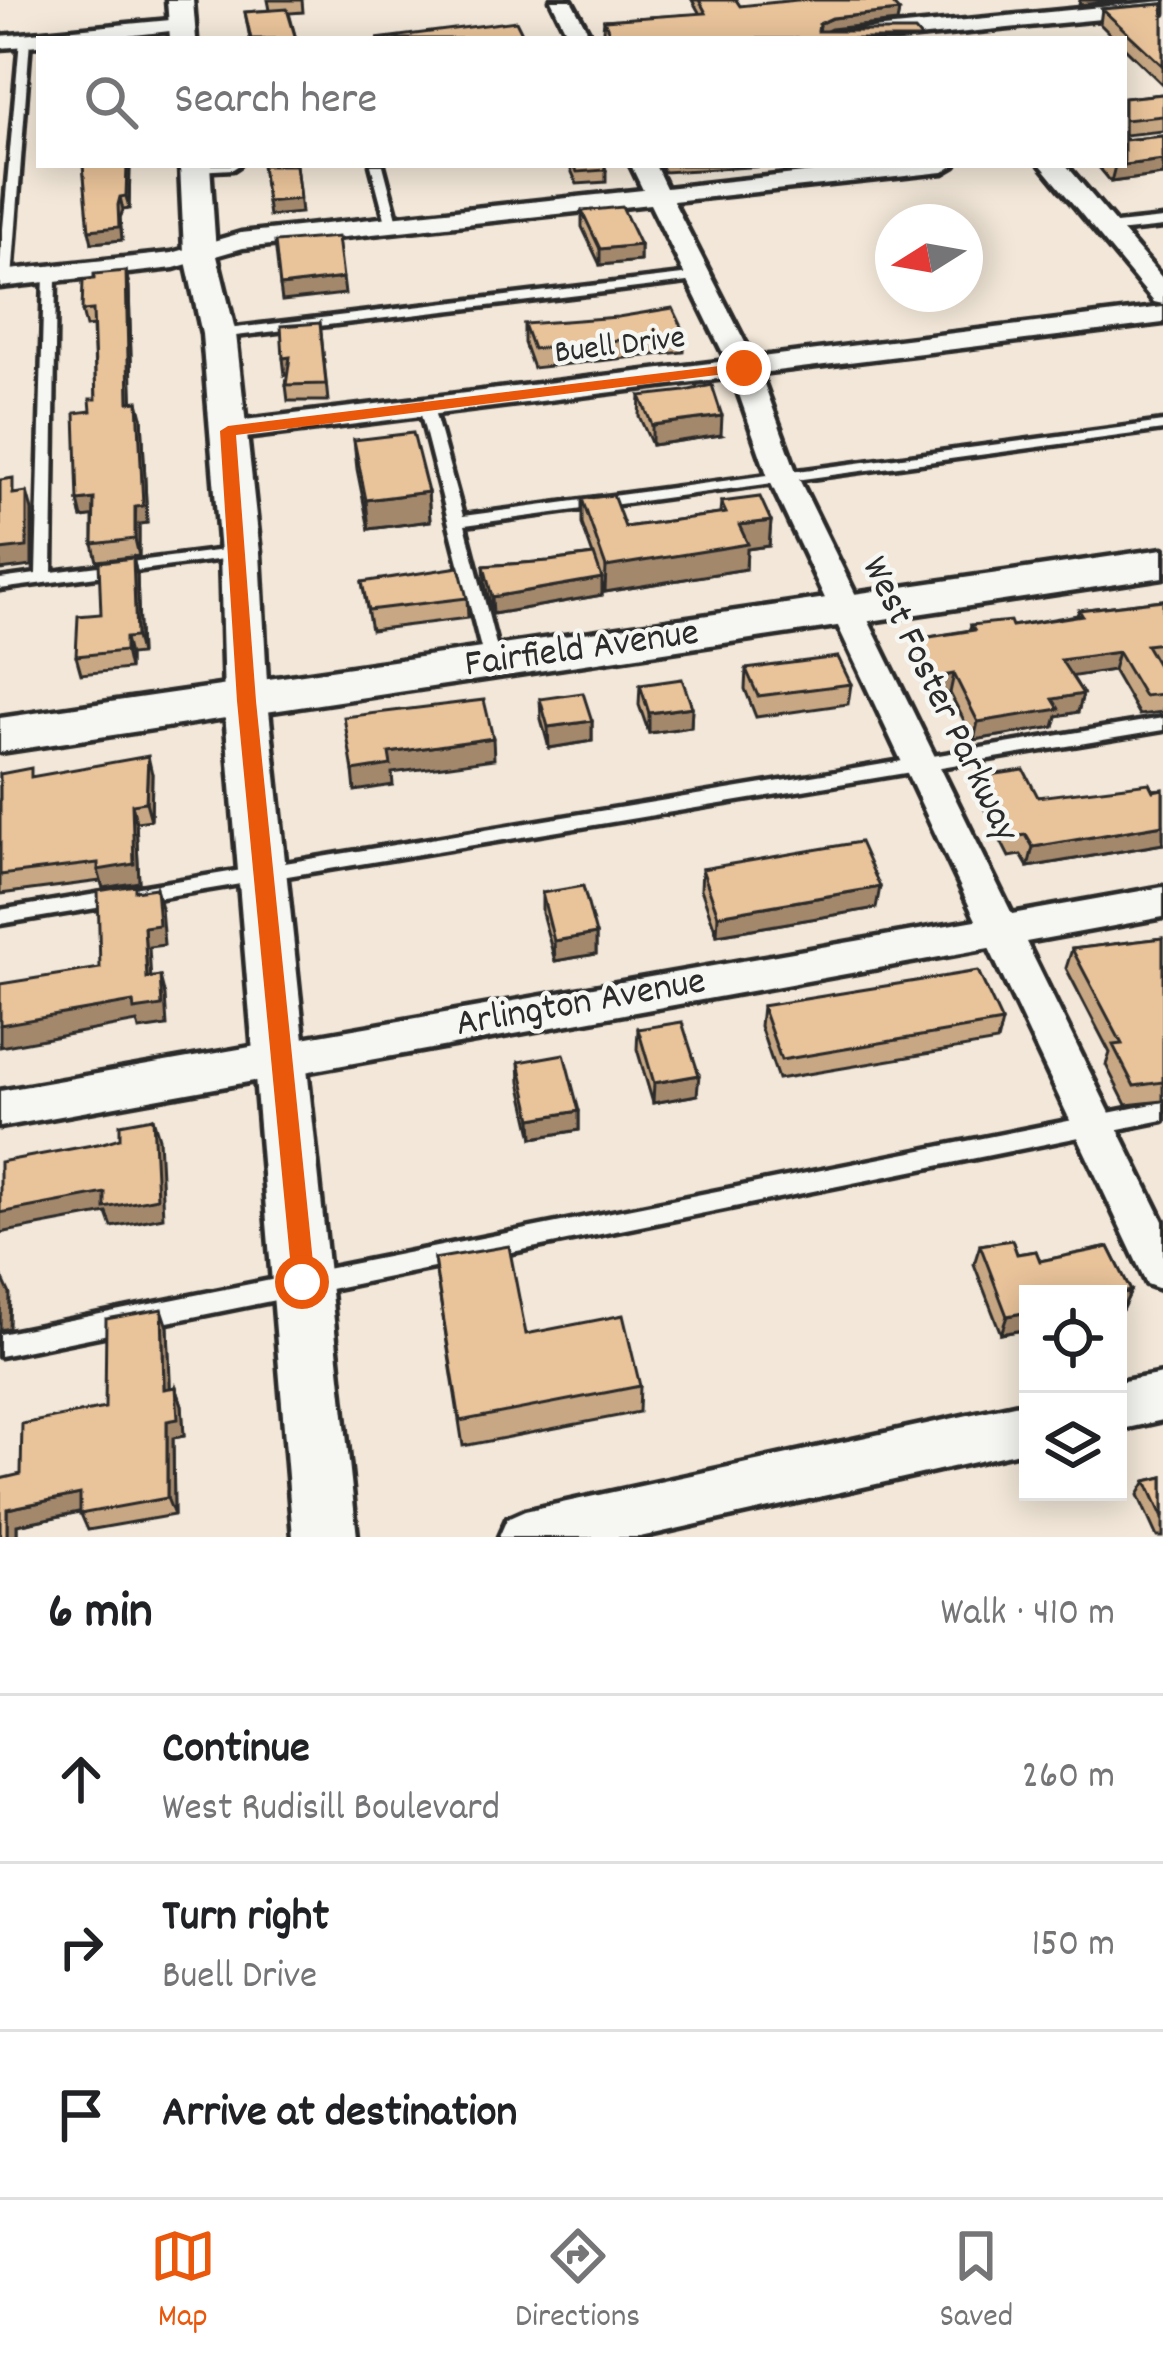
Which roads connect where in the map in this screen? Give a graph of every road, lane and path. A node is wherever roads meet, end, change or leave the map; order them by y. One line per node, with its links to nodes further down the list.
1 (561, 0): 6 (street)
2 (1163, 8): 4 (street)
3 (181, 22): 5 (street)
4 (938, 27): 7 (street)
5 (60, 36)
6 (579, 36)
7 (858, 36)
8 (36, 39): 9 (street)
9 (25, 40): 10 (street); 22 (lane)
10 (0, 42)
11 (195, 168): 19 (street)
12 (378, 168): 17 (lane)
13 (888, 168): 15 (street)
14 (1056, 168): 18 (street)
15 (651, 181): 17 (street); 21 (street, West Foster Parkway)
16 (1163, 223): 18 (lane)
17 (393, 226): 19 (street)
18 (1107, 229): 23 (street)
19 (200, 252): 20 (street); 25 (street)
20 (50, 274): 22 (street); 34 (lane)
21 (699, 278): 25 (lane); 26 (street, West Foster Parkway)
22 (3, 279)
23 (1163, 296)
24 (1163, 316): 26 (street, Buell Drive)
25 (219, 334): 29 (street)
26 (744, 368): 27 (street, Buell Drive); 30 (street, West Foster Parkway)
27 (426, 407): 29 (street, Buell Drive); 31 (lane)
28 (1163, 426): 30 (lane)
29 (228, 431): 32 (street)
30 (783, 477): 31 (lane); 36 (street, West Foster Parkway)
31 (460, 521): 37 (lane)
32 (240, 554): 34 (lane); 38 (street)
33 (1163, 563): 36 (main road, Fairfield Avenue)
34 (44, 578): 35 (lane)
35 (0, 584)
36 (849, 611): 37 (main road, Fairfield Avenue); 41 (street, West Foster Parkway)
37 (493, 664): 38 (main road, Fairfield Avenue)
38 (246, 701): 40 (main road, Fairfield Avenue); 42 (street)
39 (1163, 724): 41 (lane)
40 (0, 735)
41 (922, 764): 42 (lane); 45 (street, West Foster Parkway)
42 (262, 873): 44 (lane); 46 (street)
43 (1163, 902): 45 (street, Arlington Avenue)
44 (0, 917)
45 (1002, 931): 46 (street, Arlington Avenue); 49 (street, West Foster Parkway)
46 (280, 1058): 47 (street, Arlington Avenue); 51 (street)
47 (0, 1109)
48 (1163, 1111): 49 (lane)
49 (1094, 1125): 50 (street, West Foster Parkway); 51 (lane)
50 (1163, 1269)
51 (302, 1282): 52 (lane); 56 (street)
52 (0, 1345)
53 (1163, 1396): 54 (street)
54 (1127, 1404)
55 (1019, 1428): 57 (street)
56 (325, 1537)
57 (525, 1537)

